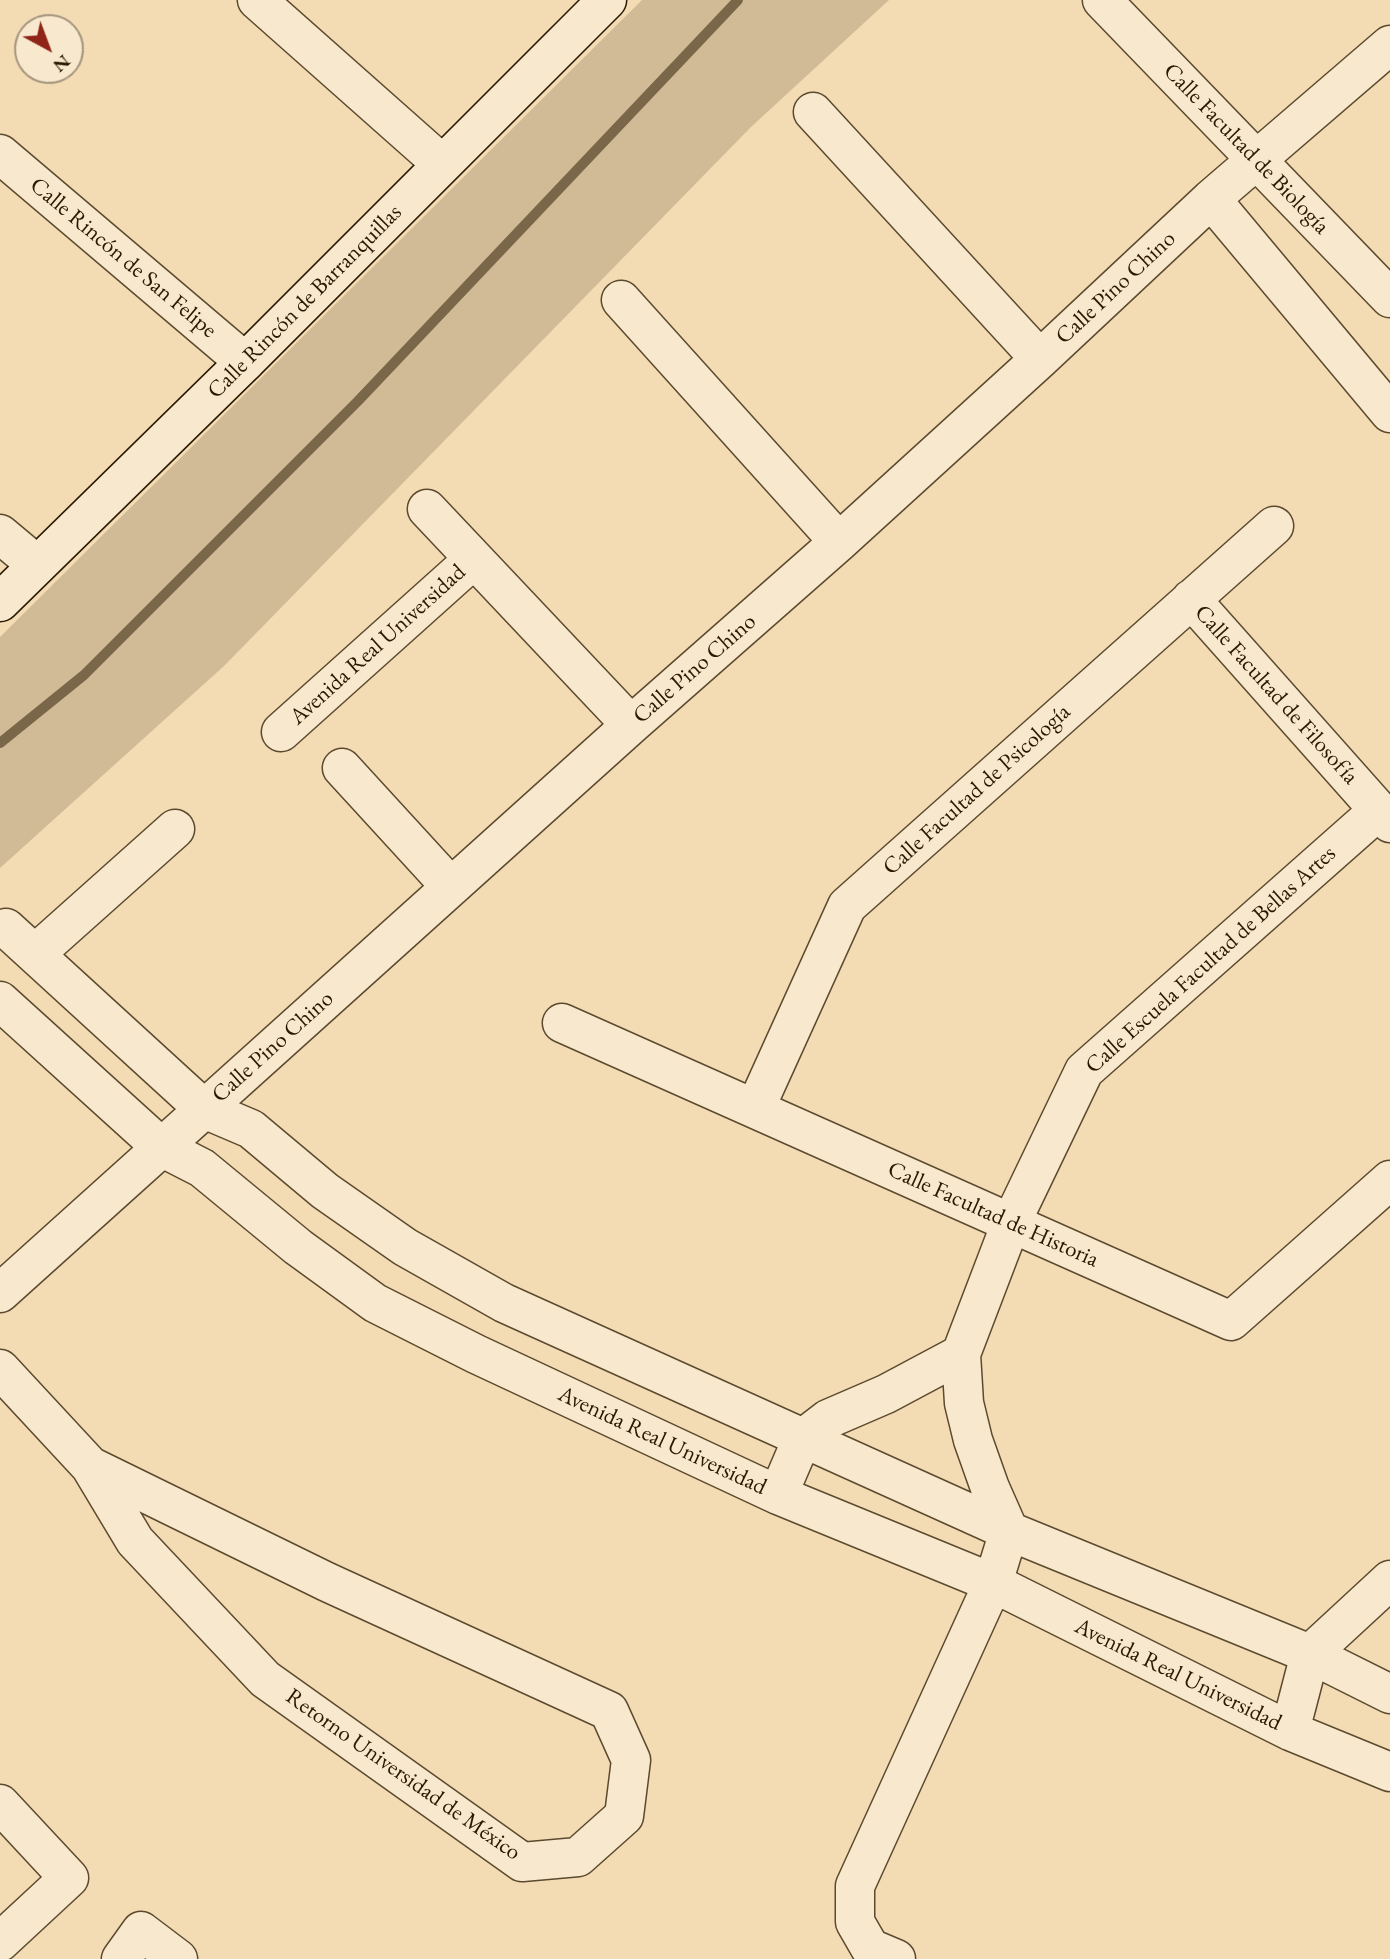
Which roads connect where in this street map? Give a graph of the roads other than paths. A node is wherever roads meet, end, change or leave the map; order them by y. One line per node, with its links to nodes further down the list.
1 (257, 0): 8 (street)
2 (607, 0): 8 (street, Calle Rincón de Barranquillas)
3 (1102, 0): 7 (street, Calle Facultad de Biología)
4 (1390, 45): 7 (street, Calle Pino Chino)
5 (813, 112): 12 (street)
6 (0, 154): 13 (street, Calle Rincón de San Felipe)
7 (1257, 160): 9 (street, Calle Pino Chino); 10 (street, Calle Facultad de Biología)
8 (442, 164): 13 (street, Calle Rincón de Barranquillas)
9 (1211, 200): 12 (street, Calle Pino Chino); 14 (street)
10 (1390, 298)
11 (621, 300): 18 (street)
12 (1040, 359): 18 (street, Calle Pino Chino)
13 (245, 362): 20 (street, Calle Rincón de Barranquillas)
14 (1390, 413)
15 (427, 509): 19 (street)
16 (1274, 526): 21 (street, Calle Facultad de Psicología)
17 (0, 534): 20 (street)
18 (839, 542): 23 (street, Calle Pino Chino)
19 (474, 559): 23 (street); 24 (street, Avenida Real Universidad)
20 (37, 565): 22 (street, Calle Rincón de Barranquillas)
21 (1191, 599): 26 (street, Calle Facultad de Filosofía); 34 (street, Calle Facultad de Psicología)
22 (0, 602)
23 (631, 725): 28 (street, Calle Pino Chino)
24 (281, 732)
25 (342, 768): 28 (street)
26 (1384, 816): 37 (street, Calle Escuela Facultad de Bellas Artes)
27 (175, 829): 30 (street)
28 (451, 887): 33 (street, Calle Pino Chino)
29 (6, 928): 30 (street)
30 (34, 954): 33 (street)
31 (0, 1001): 35 (street, Avenida Real Universidad)
32 (562, 1023): 34 (street, Calle Facultad de Historia)
33 (204, 1109): 35 (street, Calle Pino Chino); 41 (street)
34 (755, 1109): 37 (street, Calle Facultad de Historia)
35 (161, 1147): 38 (street, Calle Pino Chino); 43 (street, Avenida Real Universidad)
36 (1390, 1180): 37 (street, Calle Facultad de Historia)
37 (1011, 1223): 39 (street, Calle Escuela Facultad de Bellas Artes)
38 (0, 1293)
39 (961, 1354): 41 (street); 44 (street)
40 (0, 1369): 42 (street, Retorno Universidad de México)
41 (802, 1439): 43 (street); 44 (street)
42 (90, 1466): 42 (street, Retorno Universidad de México)
43 (778, 1495): 46 (street, Avenida Real Universidad)
44 (1009, 1531): 46 (street); 47 (street)
45 (1390, 1580): 47 (street)
46 (993, 1583): 49 (street, Avenida Real Universidad); 55 (street)
47 (1310, 1654): 48 (street); 49 (street)
48 (1390, 1694)
49 (1290, 1731): 50 (street, Avenida Real Universidad)
50 (1390, 1772)
51 (0, 1804): 52 (street)
52 (0, 1942)
53 (131, 1945): 54 (street)
54 (178, 1959)
55 (896, 1959)

